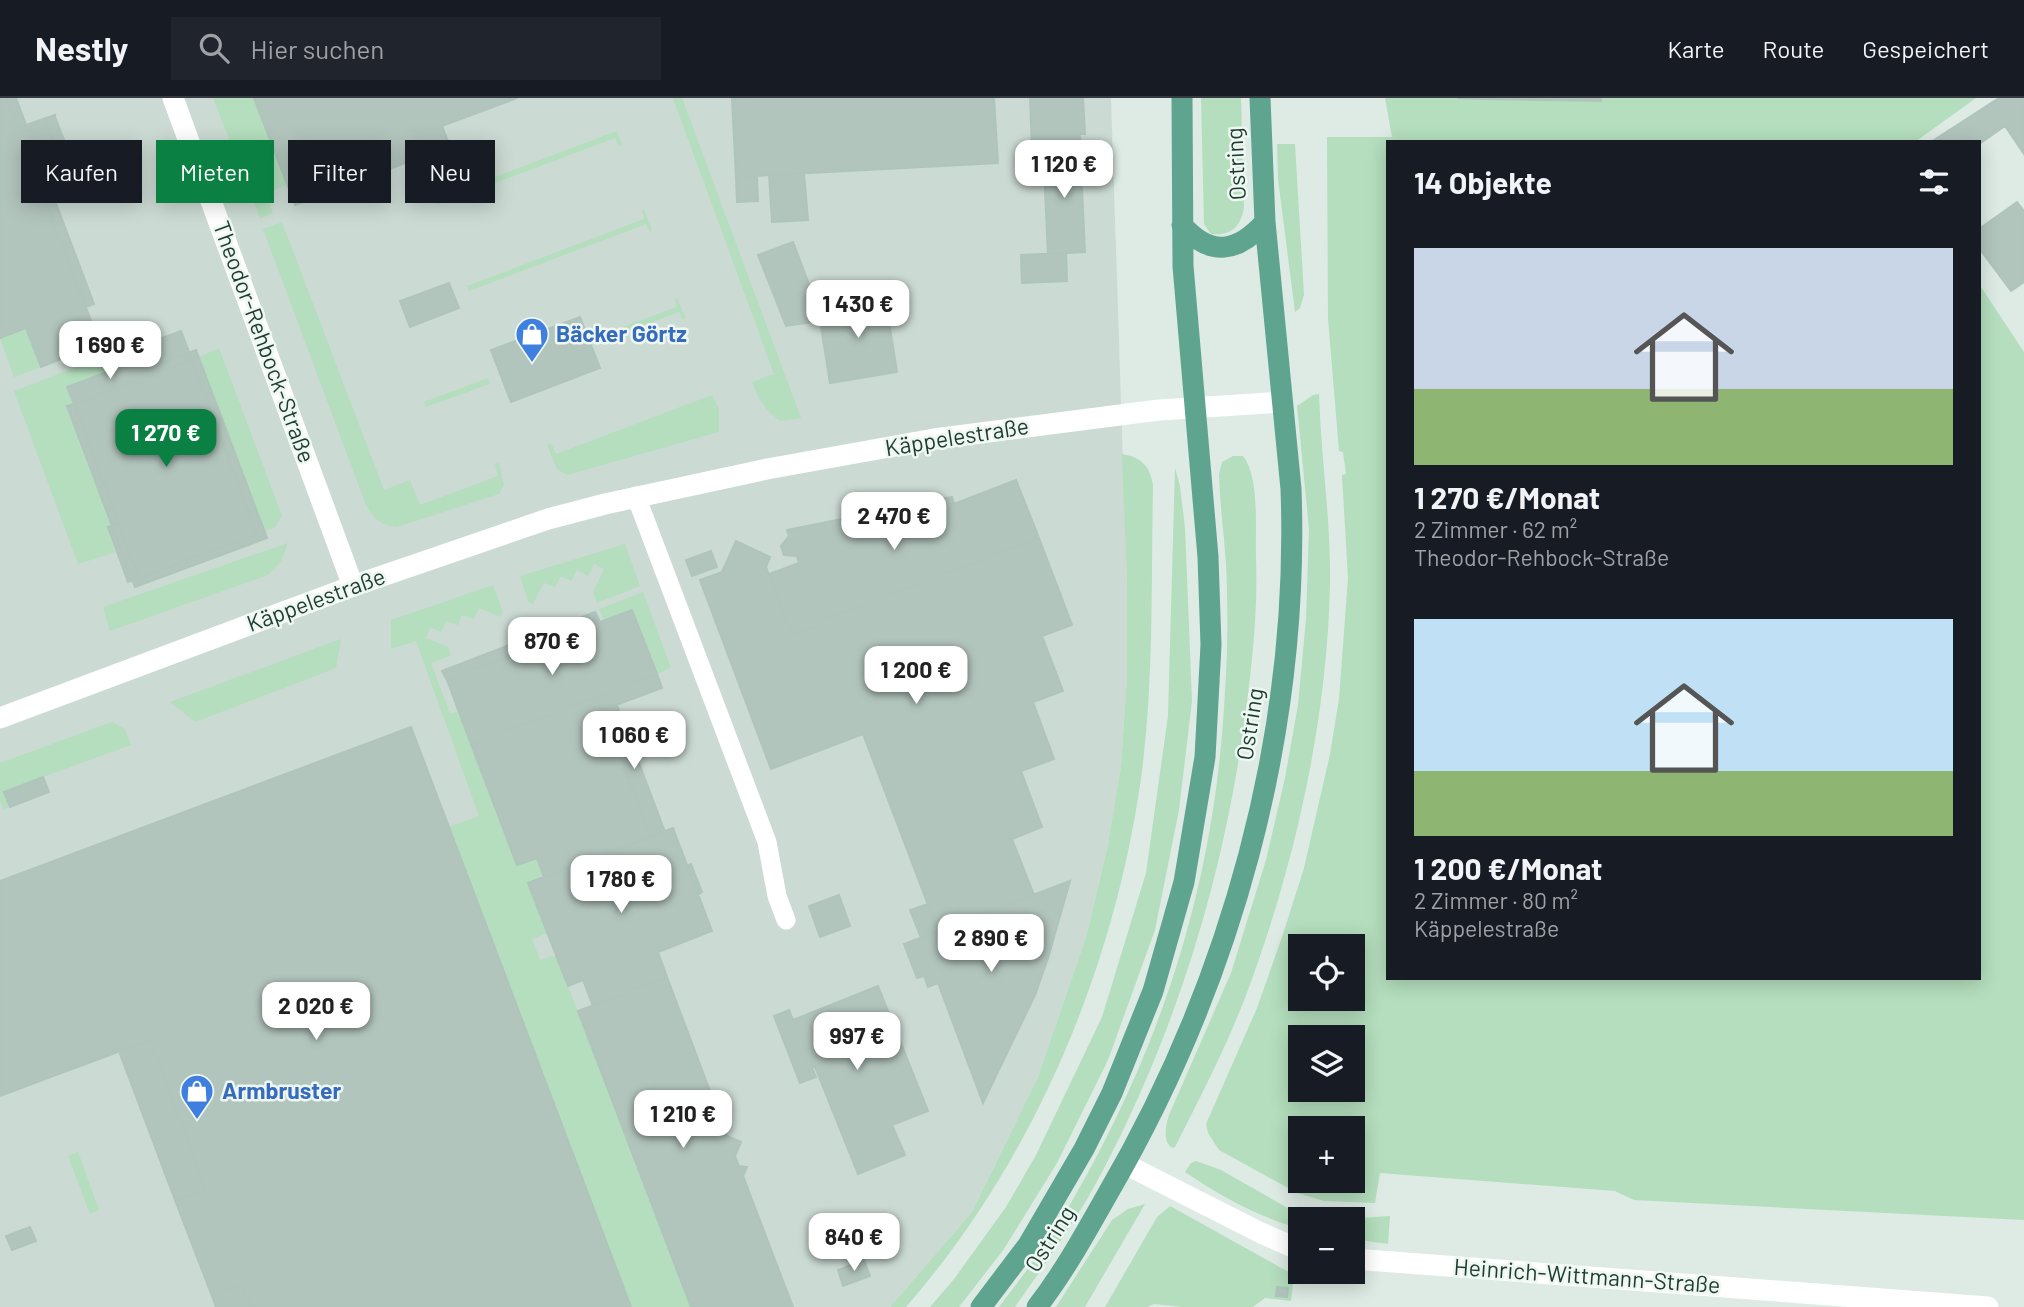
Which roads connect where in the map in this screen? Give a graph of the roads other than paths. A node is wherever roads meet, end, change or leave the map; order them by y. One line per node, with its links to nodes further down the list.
1 (173, 98): 9 (street, Theodor-Rehbock-Straße)
2 (1182, 98): 5 (main road, Ostring)
3 (1261, 98): 4 (main road, Ostring)
4 (1265, 222): 5 (main road); 6 (main road, Ostring)
5 (1182, 225): 7 (main road, Ostring)
6 (1282, 402): 7 (street, Käppelestraße); 12 (main road, Ostring)
7 (1195, 406): 8 (street, Käppelestraße); 15 (main road, Ostring)
8 (636, 496): 9 (street, Käppelestraße); 11 (lane)
9 (353, 586): 10 (street, Käppelestraße)
10 (0, 718)
11 (786, 920)
12 (1125, 1164): 13 (street); 16 (main road, Ostring)
13 (1288, 1245)
14 (1365, 1260): 17 (street, Heinrich-Wittmann-Straße)
15 (981, 1307)
16 (1037, 1307)
17 (1988, 1307)

